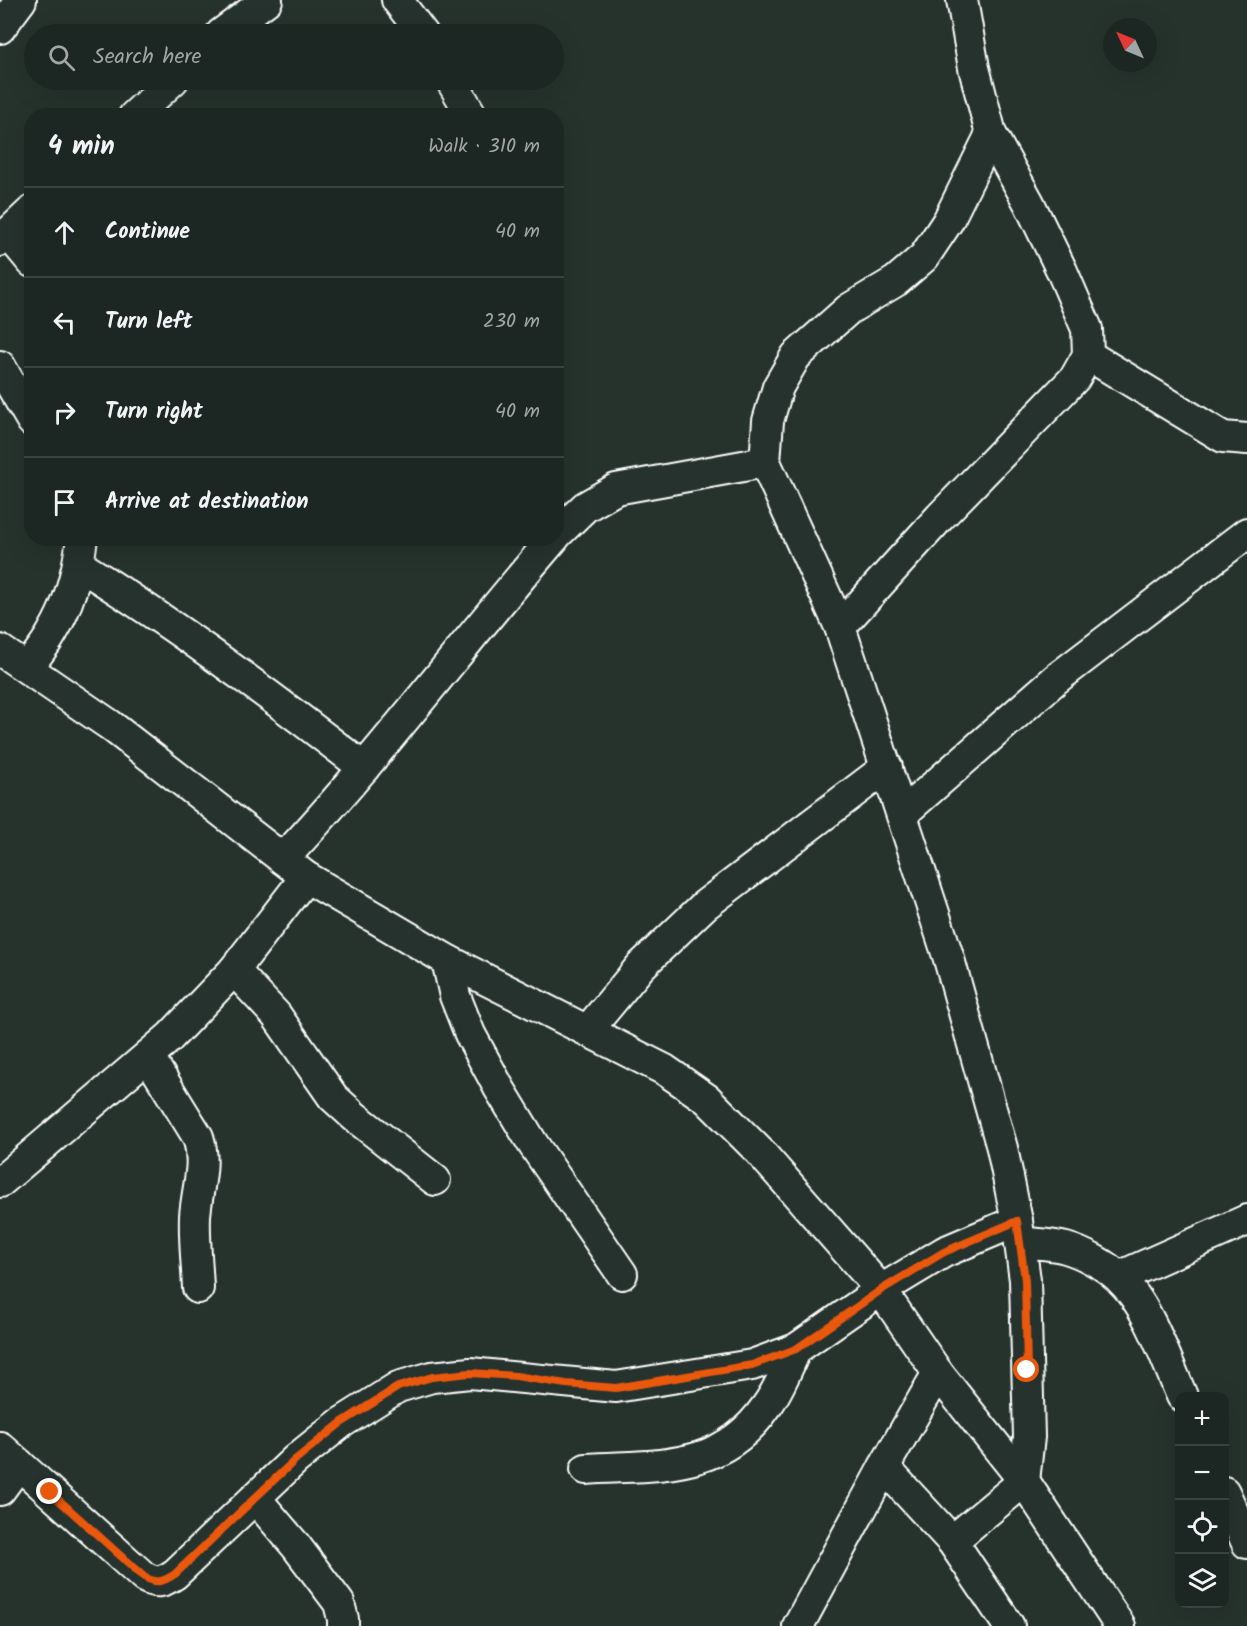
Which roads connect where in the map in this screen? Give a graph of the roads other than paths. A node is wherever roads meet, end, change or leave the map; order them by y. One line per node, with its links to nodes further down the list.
1 (21, 0): 7 (street)
2 (267, 0): 5 (street)
3 (397, 0): 6 (street)
4 (962, 0): 12 (street)
5 (235, 24)
6 (415, 24)
7 (0, 28)
8 (162, 90): 10 (street)
9 (457, 90): 11 (street)
10 (143, 108)
11 (467, 108)
12 (991, 134): 16 (street); 20 (street)
13 (24, 218): 14 (street)
14 (4, 237): 15 (street)
15 (24, 255)
16 (1088, 355): 19 (street); 25 (street)
17 (0, 366): 18 (street)
18 (24, 407)
19 (1247, 439)
20 (765, 462): 21 (street); 25 (street)
21 (564, 528)
22 (1247, 533): 30 (street)
23 (547, 546): 29 (street)
24 (80, 552): 27 (street); 29 (street)
25 (840, 627): 28 (street)
26 (0, 650): 27 (street)
27 (27, 668): 31 (street)
28 (887, 767): 30 (street); 34 (street)
29 (364, 768): 31 (street)
30 (902, 814): 39 (street)
31 (294, 868): 32 (street); 33 (street)
32 (447, 960): 34 (street); 40 (street)
33 (234, 970): 35 (street); 36 (street)
34 (588, 1030): 43 (street)
35 (148, 1056): 37 (street); 42 (street)
36 (435, 1180)
37 (0, 1182)
38 (1247, 1220): 41 (street)
39 (1018, 1231): 41 (street); 43 (street); 50 (street)
40 (622, 1274)
41 (1119, 1277): 46 (street)
42 (198, 1288)
43 (881, 1290): 44 (street); 45 (street)
44 (796, 1349): 49 (street); 52 (street)
45 (938, 1373): 48 (street); 50 (street)
46 (1180, 1392)
47 (9, 1455): 51 (street); 52 (street)
48 (884, 1467): 54 (street); 57 (street)
49 (586, 1469)
50 (1024, 1481): 54 (street); 59 (street)
51 (0, 1490)
52 (256, 1499): 56 (street)
53 (1228, 1500): 55 (street)
54 (952, 1541): 58 (street)
55 (1247, 1543)
56 (343, 1626)
57 (798, 1626)
58 (1008, 1626)
59 (1120, 1626)

